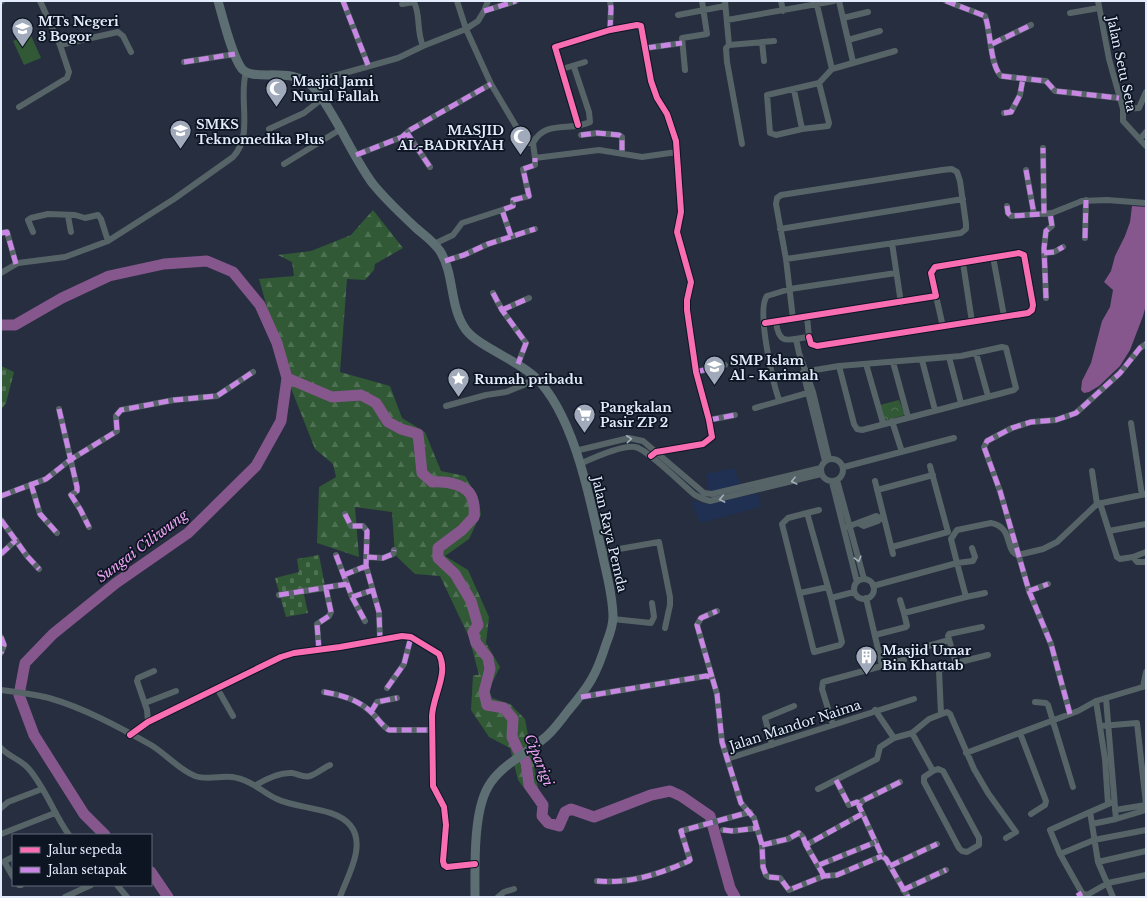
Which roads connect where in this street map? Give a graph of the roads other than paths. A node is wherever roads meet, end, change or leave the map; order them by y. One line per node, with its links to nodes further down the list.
1 (40, 1): 37 (street)
2 (218, 1): 43 (main road)
3 (343, 1): 48 (street)
4 (457, 1): 29 (street)
5 (488, 1): 21 (street)
6 (516, 1): 21 (street)
7 (610, 1): 30 (street)
8 (702, 1): 20 (street)
9 (781, 1): 22 (street)
10 (834, 1): 13 (street)
11 (839, 1): 26 (street)
12 (1098, 1): 19 (street, Jalan Setu Seta)
13 (826, 2): 18 (street)
14 (951, 2): 36 (street)
15 (402, 4): 39 (street)
16 (725, 4): 20 (street); 27 (street)
17 (805, 4): 18 (street); 22 (street)
18 (817, 5): 51 (street)
19 (1099, 8): 24 (street); 60 (street, Jalan Setu Seta)
20 (703, 10): 25 (street); 35 (street)
21 (484, 11): 29 (street)
22 (783, 11): 27 (street)
23 (868, 12): 26 (street)
24 (1070, 13)
25 (678, 15)
26 (843, 18): 32 (street)
27 (728, 20): 38 (street)
28 (1031, 25): 36 (street)
29 (466, 29): 39 (street); 57 (street)
30 (610, 30): 40 (street); 50 (street)
31 (880, 31): 32 (street)
32 (848, 40): 47 (street)
33 (774, 41): 34 (street)
34 (762, 42): 38 (street); 44 (street)
35 (682, 43): 40 (street); 52 (street)
36 (992, 44): 54 (street)
37 (60, 45): 42 (street); 62 (street)
38 (729, 45): 74 (street)
39 (423, 46): 48 (street)
40 (646, 48): 77 (street)
41 (894, 51): 47 (street)
42 (131, 52)
43 (235, 54): 45 (street); 53 (main road)
44 (764, 60)
45 (184, 62)
46 (586, 62): 50 (street)
47 (853, 62): 51 (street)
48 (368, 65): 55 (street)
49 (574, 67): 65 (street)
50 (562, 69): 65 (street)
51 (832, 69): 56 (street)
52 (685, 70)
53 (246, 72): 55 (main road, Jalan Raya Pemda); 99 (street)
54 (1023, 78): 60 (street); 64 (street)
55 (309, 83): 61 (main road, Jalan Raya Pemda)
56 (819, 83): 58 (street); 68 (street)
57 (491, 84): 70 (street); 73 (street)
58 (794, 90): 68 (street); 68 (street)
59 (1146, 92): 63 (street)
60 (1119, 98): 63 (street, Jalan Setu Seta)
61 (322, 99): 66 (street); 67 (main road, Jalan Raya Pemda)
62 (19, 107)
63 (1123, 109): 72 (street, Jalan Setu Seta)
64 (1004, 113)
65 (578, 125): 73 (street)
66 (269, 129)
67 (341, 129): 79 (main road, Jalan Raya Pemda); 81 (street)
68 (802, 129)
69 (1146, 132): 72 (street)
70 (407, 133): 79 (street); 82 (street)
71 (581, 135): 78 (street)
72 (1140, 139): 75 (street, Jalan Setu Seta)
73 (533, 143): 80 (street)
74 (742, 144)
75 (1146, 146)
76 (1043, 148): 90 (street)
77 (677, 152): 78 (street); 138 (street)
78 (622, 153): 80 (street)
79 (356, 155): 100 (main road, Jalan Raya Pemda)
80 (535, 158): 88 (street)
81 (284, 164)
82 (430, 167)
83 (1026, 170): 89 (street)
84 (963, 199): 93 (street); 93 (street); 101 (street)
85 (1086, 200): 86 (street); 90 (street); 98 (street)
86 (1146, 203)
87 (1007, 206): 89 (street)
88 (502, 210): 97 (street); 100 (street)
89 (1034, 214): 90 (street)
90 (1047, 214): 103 (street)
91 (68, 216): 94 (street); 95 (street); 99 (street)
92 (535, 229): 97 (street)
93 (780, 229): 105 (street)
94 (33, 232)
95 (71, 232)
96 (1, 234): 108 (street)
97 (510, 236): 106 (street)
98 (1085, 238)
99 (108, 241): 108 (street)
100 (436, 241): 106 (main road, Jalan Raya Pemda)
101 (892, 243): 105 (street); 109 (street)
102 (1063, 247): 103 (street)
103 (1044, 253): 115 (street)
104 (993, 257): 107 (street); 118 (street); 118 (street)
105 (786, 259): 111 (street)
106 (445, 261): 132 (main road, Jalan Raya Pemda)
107 (963, 263): 113 (street); 122 (street)
108 (16, 264): 110 (street)
109 (896, 273): 111 (street); 116 (street)
110 (1, 274)
111 (790, 289): 120 (street); 123 (street)
112 (493, 293): 117 (street)
113 (936, 296): 116 (street); 124 (street)
114 (529, 298): 117 (street)
115 (1046, 298)
116 (901, 303): 119 (street)
117 (502, 310): 132 (street)
118 (1004, 316): 122 (street)
119 (807, 317): 120 (street); 125 (street)
120 (793, 319): 121 (street)
121 (776, 322): 123 (street); 126 (street)
122 (972, 322): 124 (street)
123 (765, 323): 142 (street)
124 (943, 326): 125 (street)
125 (810, 337): 126 (street)
126 (796, 339): 136 (street)
127 (1146, 344): 196 (street)
128 (976, 353): 129 (street); 141 (street); 141 (street)
129 (949, 357): 130 (street); 143 (street)
130 (922, 360): 131 (street); 147 (street)
131 (893, 362): 133 (street); 149 (street)
132 (518, 364): 139 (main road, Jalan Raya Pemda)
133 (866, 364): 135 (street); 152 (street)
134 (726, 365): 138 (street)
135 (839, 366): 136 (street); 152 (street)
136 (804, 370): 140 (street)
137 (253, 372): 160 (street)
138 (696, 372): 150 (street)
139 (534, 376): 144 (street); 157 (main road, Jalan Raya Pemda)
140 (810, 392): 142 (street); 161 (street)
141 (988, 396): 143 (street)
142 (779, 400): 145 (street)
143 (961, 403): 147 (street)
144 (446, 406)
145 (755, 408)
146 (59, 409): 160 (street)
147 (935, 410): 149 (street)
148 (735, 414): 150 (street)
149 (908, 417): 151 (street)
150 (709, 420): 159 (street)
151 (892, 421): 152 (street); 158 (street)
152 (883, 423)
153 (1131, 423): 176 (street)
154 (954, 438): 158 (street)
155 (615, 441): 156 (street); 157 (street); 159 (street, one-way to 159)
156 (618, 450): 159 (street); 162 (street)
157 (575, 451): 162 (main road, Jalan Raya Pemda)
158 (902, 452): 164 (street)
159 (653, 454): 168 (street)
160 (70, 460): 171 (street); 185 (street)
161 (827, 460): 164 (street); 165 (street)
162 (580, 464): 192 (main road, Jalan Raya Pemda)
163 (930, 466): 167 (street)
164 (844, 467): 169 (street)
165 (821, 471): 169 (street); 172 (street)
166 (1092, 471): 178 (street)
167 (933, 475): 174 (street); 182 (street)
168 (679, 478): 173 (street); 175 (street, one-way to 168)
169 (834, 481): 186 (street)
170 (875, 481): 174 (street)
171 (31, 484): 177 (street); 188 (street)
172 (768, 484): 173 (street); 175 (street)
173 (744, 486): 175 (street)
174 (877, 490): 182 (street)
175 (746, 493)
176 (1144, 494): 178 (street)
177 (1, 496)
178 (1098, 504): 187 (street); 196 (street)
179 (819, 510): 180 (street)
180 (807, 513): 209 (street); 214 (street)
181 (345, 514): 198 (street)
182 (882, 517): 186 (street)
183 (1, 520): 189 (street)
184 (1146, 524): 187 (street)
185 (89, 527)
186 (846, 527): 204 (street, one-way to 204); 205 (street)
187 (1109, 531): 197 (street)
188 (57, 532)
189 (16, 540): 194 (street); 202 (street)
190 (972, 548): 200 (street)
191 (394, 550): 198 (street)
192 (602, 552): 225 (main road, Jalan Raya Pemda); 228 (street)
193 (1146, 552): 197 (street)
194 (1, 554)
195 (336, 555): 203 (street)
196 (1018, 555): 200 (street); 212 (street)
197 (1133, 556): 199 (street)
198 (367, 557): 201 (street)
199 (1146, 562)
200 (957, 563): 208 (street); 218 (street)
201 (366, 566): 203 (street); 211 (street)
202 (39, 569)
203 (344, 575): 206 (street)
204 (864, 579): 205 (street); 208 (street)
205 (857, 582): 213 (street)
206 (347, 584): 210 (street); 217 (street)
207 (1048, 584): 212 (street)
208 (873, 586): 220 (street)
209 (828, 587): 214 (street); 219 (street)
210 (326, 589): 216 (street); 235 (street)
211 (373, 590): 217 (street); 232 (street)
212 (1029, 591): 261 (street)
213 (854, 592): 219 (street); 220 (street)
214 (800, 593): 219 (street)
215 (985, 593): 218 (street)
216 (279, 595)
217 (352, 597): 226 (street)
218 (966, 597): 224 (street)
219 (831, 598)
220 (866, 598): 229 (street)
221 (900, 600): 224 (street)
222 (652, 604): 225 (street)
223 (717, 612): 243 (street, Jalan Mandor Naima)
224 (904, 614): 229 (street)
225 (613, 619): 250 (main road, Jalan Raya Pemda)
226 (365, 621)
227 (982, 627): 233 (street)
228 (665, 628)
229 (875, 635): 240 (street)
230 (1, 637): 236 (street)
231 (410, 637): 232 (street); 246 (street); 268 (street)
232 (380, 639): 235 (street)
233 (949, 640): 234 (street); 239 (street)
234 (928, 646)
235 (319, 650): 245 (street)
236 (1, 653)
237 (988, 654): 239 (street)
238 (904, 660): 240 (street)
239 (956, 663): 260 (street)
240 (882, 666): 265 (street)
241 (154, 671): 256 (street)
242 (1146, 672): 244 (street)
243 (712, 677): 250 (street); 277 (street, Jalan Mandor Naima)
244 (1144, 686): 252 (street)
245 (217, 688): 262 (street); 264 (street)
246 (387, 688)
247 (1, 690): 271 (street)
248 (176, 690): 256 (street)
249 (324, 692): 259 (street)
250 (581, 697): 315 (main road, Jalan Raya Pemda)
251 (397, 698): 259 (street)
252 (1106, 698): 254 (street); 266 (street)
253 (914, 699): 258 (street)
254 (1096, 701): 261 (street); 267 (street)
255 (1035, 702): 263 (street)
256 (145, 703): 264 (street)
257 (794, 706): 273 (street)
258 (875, 710): 265 (street, Jalan Mandor Naima); 272 (street, Jalan Mandor Naima)
259 (371, 712): 268 (street)
260 (941, 714): 269 (street); 275 (street)
261 (1070, 714): 263 (street)
262 (233, 716)
263 (1053, 720): 270 (street); 283 (street)
264 (148, 722): 271 (street)
265 (833, 725): 273 (street, Jalan Mandor Naima)
266 (1108, 725): 267 (street); 287 (street); 288 (street)
267 (1101, 726): 287 (street)
268 (433, 730): 315 (street)
269 (912, 733): 272 (street); 279 (street)
270 (1020, 733): 275 (street); 296 (street)
271 (130, 735): 282 (street)
272 (892, 739): 280 (street)
273 (772, 745): 277 (street, Jalan Mandor Naima)
274 (1, 748): 276 (street)
275 (966, 753): 304 (street)
276 (4, 755): 284 (street)
277 (727, 759): 292 (street)
278 (330, 765): 282 (street)
279 (933, 770): 279 (street)
280 (836, 780): 285 (street); 286 (street)
281 (900, 782): 286 (street)
282 (256, 785): 331 (street)
283 (1073, 787)
284 (42, 789): 289 (street); 294 (street)
285 (818, 789)
286 (859, 803): 295 (street)
287 (1111, 803): 290 (street); 293 (street)
288 (1146, 804): 290 (street)
289 (1, 808)
290 (1115, 810): 297 (street)
291 (1146, 810): 297 (street)
292 (750, 812): 299 (street); 322 (street)
293 (1090, 812): 298 (street); 311 (street)
294 (55, 813): 302 (street); 303 (street)
295 (862, 814): 306 (street); 309 (street)
296 (1032, 814)
297 (1116, 818): 298 (street)
298 (1092, 824): 305 (street)
299 (757, 828): 300 (street); 308 (street)
300 (724, 830)
301 (1146, 830): 305 (street)
302 (1, 834)
303 (67, 834)
304 (1006, 838)
305 (1094, 840): 311 (street); 314 (street)
306 (876, 842): 312 (street); 316 (street)
307 (937, 844): 317 (street)
308 (762, 845): 309 (street); 321 (street)
309 (806, 845): 316 (street)
310 (1146, 851): 314 (street)
311 (1060, 854): 328 (street)
312 (882, 856): 317 (street); 321 (street)
313 (12, 859): 319 (street)
314 (1098, 862): 323 (street)
315 (475, 864): 332 (main road, Jalan Raya Pemda)
316 (819, 865): 321 (street)
317 (890, 866): 327 (street)
318 (946, 870): 327 (street)
319 (12, 875)
320 (1146, 875): 323 (street)
321 (824, 876)
322 (597, 881)
323 (1108, 883): 328 (street); 335 (street)
324 (88, 886): 330 (street)
325 (118, 886): 329 (street)
326 (514, 889): 333 (street)
327 (903, 890): 334 (street)
328 (1080, 895)
329 (125, 896)
330 (65, 897)
331 (340, 897)
332 (475, 897)
333 (498, 897)
334 (908, 897)
335 (1113, 897)

